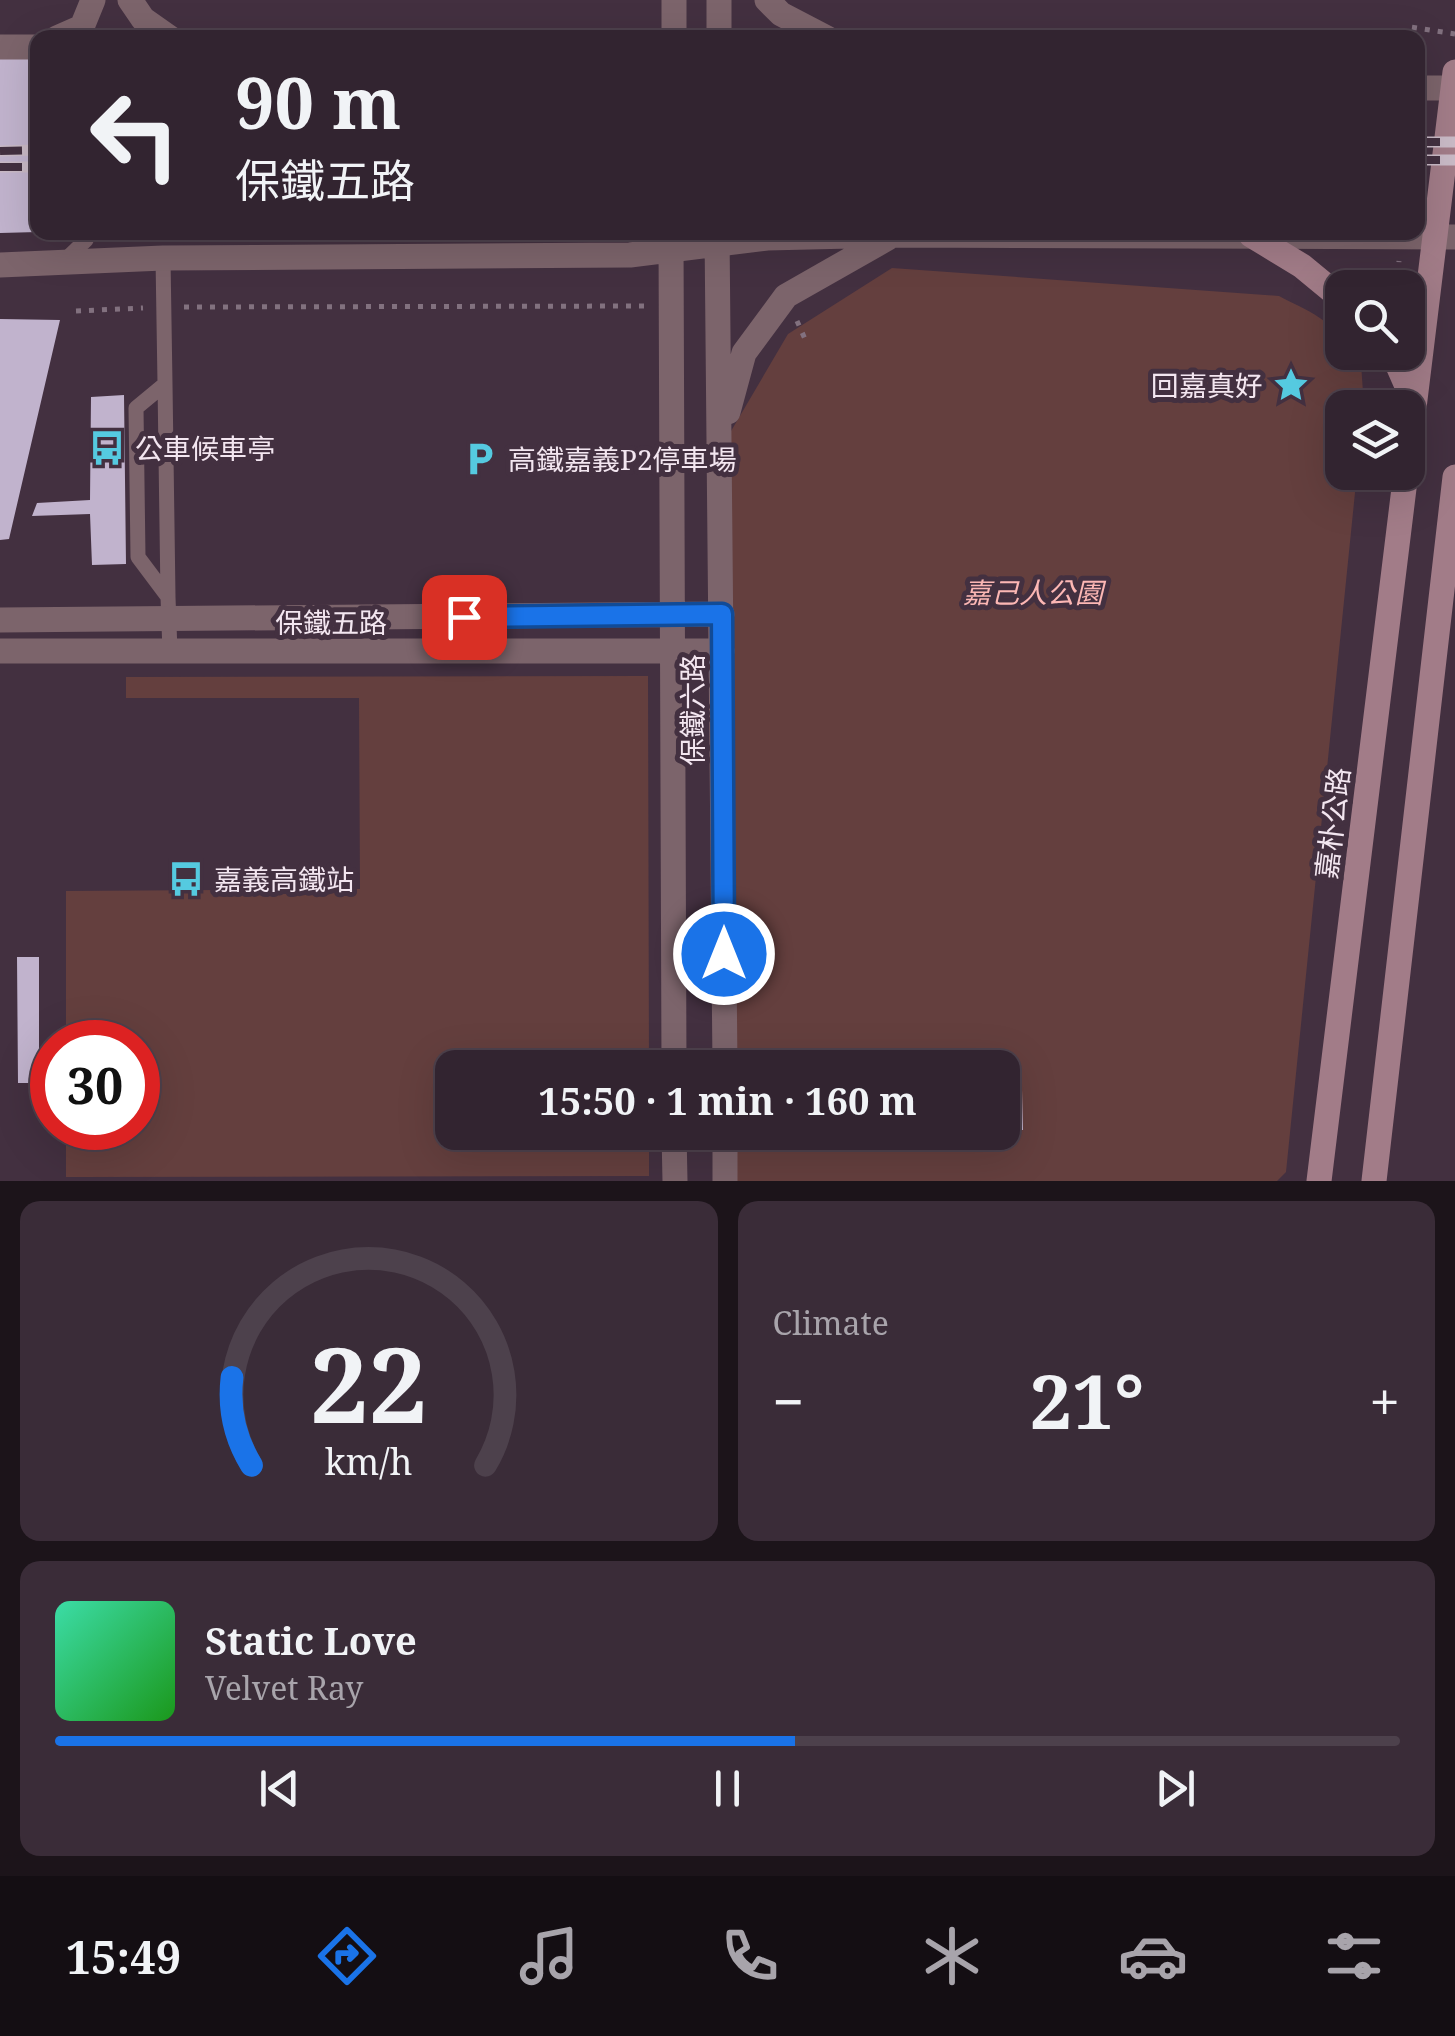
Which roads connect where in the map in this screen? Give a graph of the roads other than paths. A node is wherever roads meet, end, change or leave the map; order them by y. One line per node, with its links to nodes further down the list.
1 (93, 0): 6 (street)
2 (130, 0): 7 (street)
3 (674, 0): 8 (street)
4 (719, 0): 9 (street)
5 (767, 0): 10 (street)
6 (77, 30)
7 (158, 30)
8 (674, 30)
9 (719, 30)
10 (812, 30)
11 (30, 45): 12 (street)
12 (0, 48)
13 (1454, 83): 14 (street); 15 (main road)
14 (1425, 87)
15 (1445, 237): 26 (main road)
16 (86, 240): 22 (lane)
17 (717, 240): 27 (street, 保鐵六路)
18 (883, 240): 27 (street)
19 (1259, 240): 24 (main road)
20 (671, 241): 21 (street); 32 (street, 保鐵六路)
21 (163, 258): 22 (street); 25 (lane)
22 (63, 262): 23 (street)
23 (0, 264)
24 (1325, 284)
25 (165, 384): 30 (lane); 30 (lane)
26 (1416, 390)
27 (720, 447): 31 (street, 保鐵六路)
28 (1455, 477): 45 (main road)
29 (1404, 490): 44 (main road, 嘉朴公路)
30 (168, 609): 32 (street, 保鐵五路); 33 (street, 保鐵五路); 37 (lane)
31 (722, 614): 32 (street, 保鐵五路); 36 (street, 保鐵六路)
32 (673, 615): 35 (street, 保鐵六路)
33 (0, 620)
34 (0, 651): 37 (street, 保鐵五路)
35 (673, 651): 36 (street, 保鐵五路); 37 (street, 保鐵五路); 38 (street, 保鐵六路)
36 (722, 651): 39 (street, 保鐵六路)
37 (170, 652)
38 (674, 1050)
39 (724, 1050)
40 (674, 1150): 42 (street)
41 (725, 1150): 43 (street)
42 (674, 1181)
43 (725, 1181)
44 (1318, 1181)
45 (1374, 1181)

